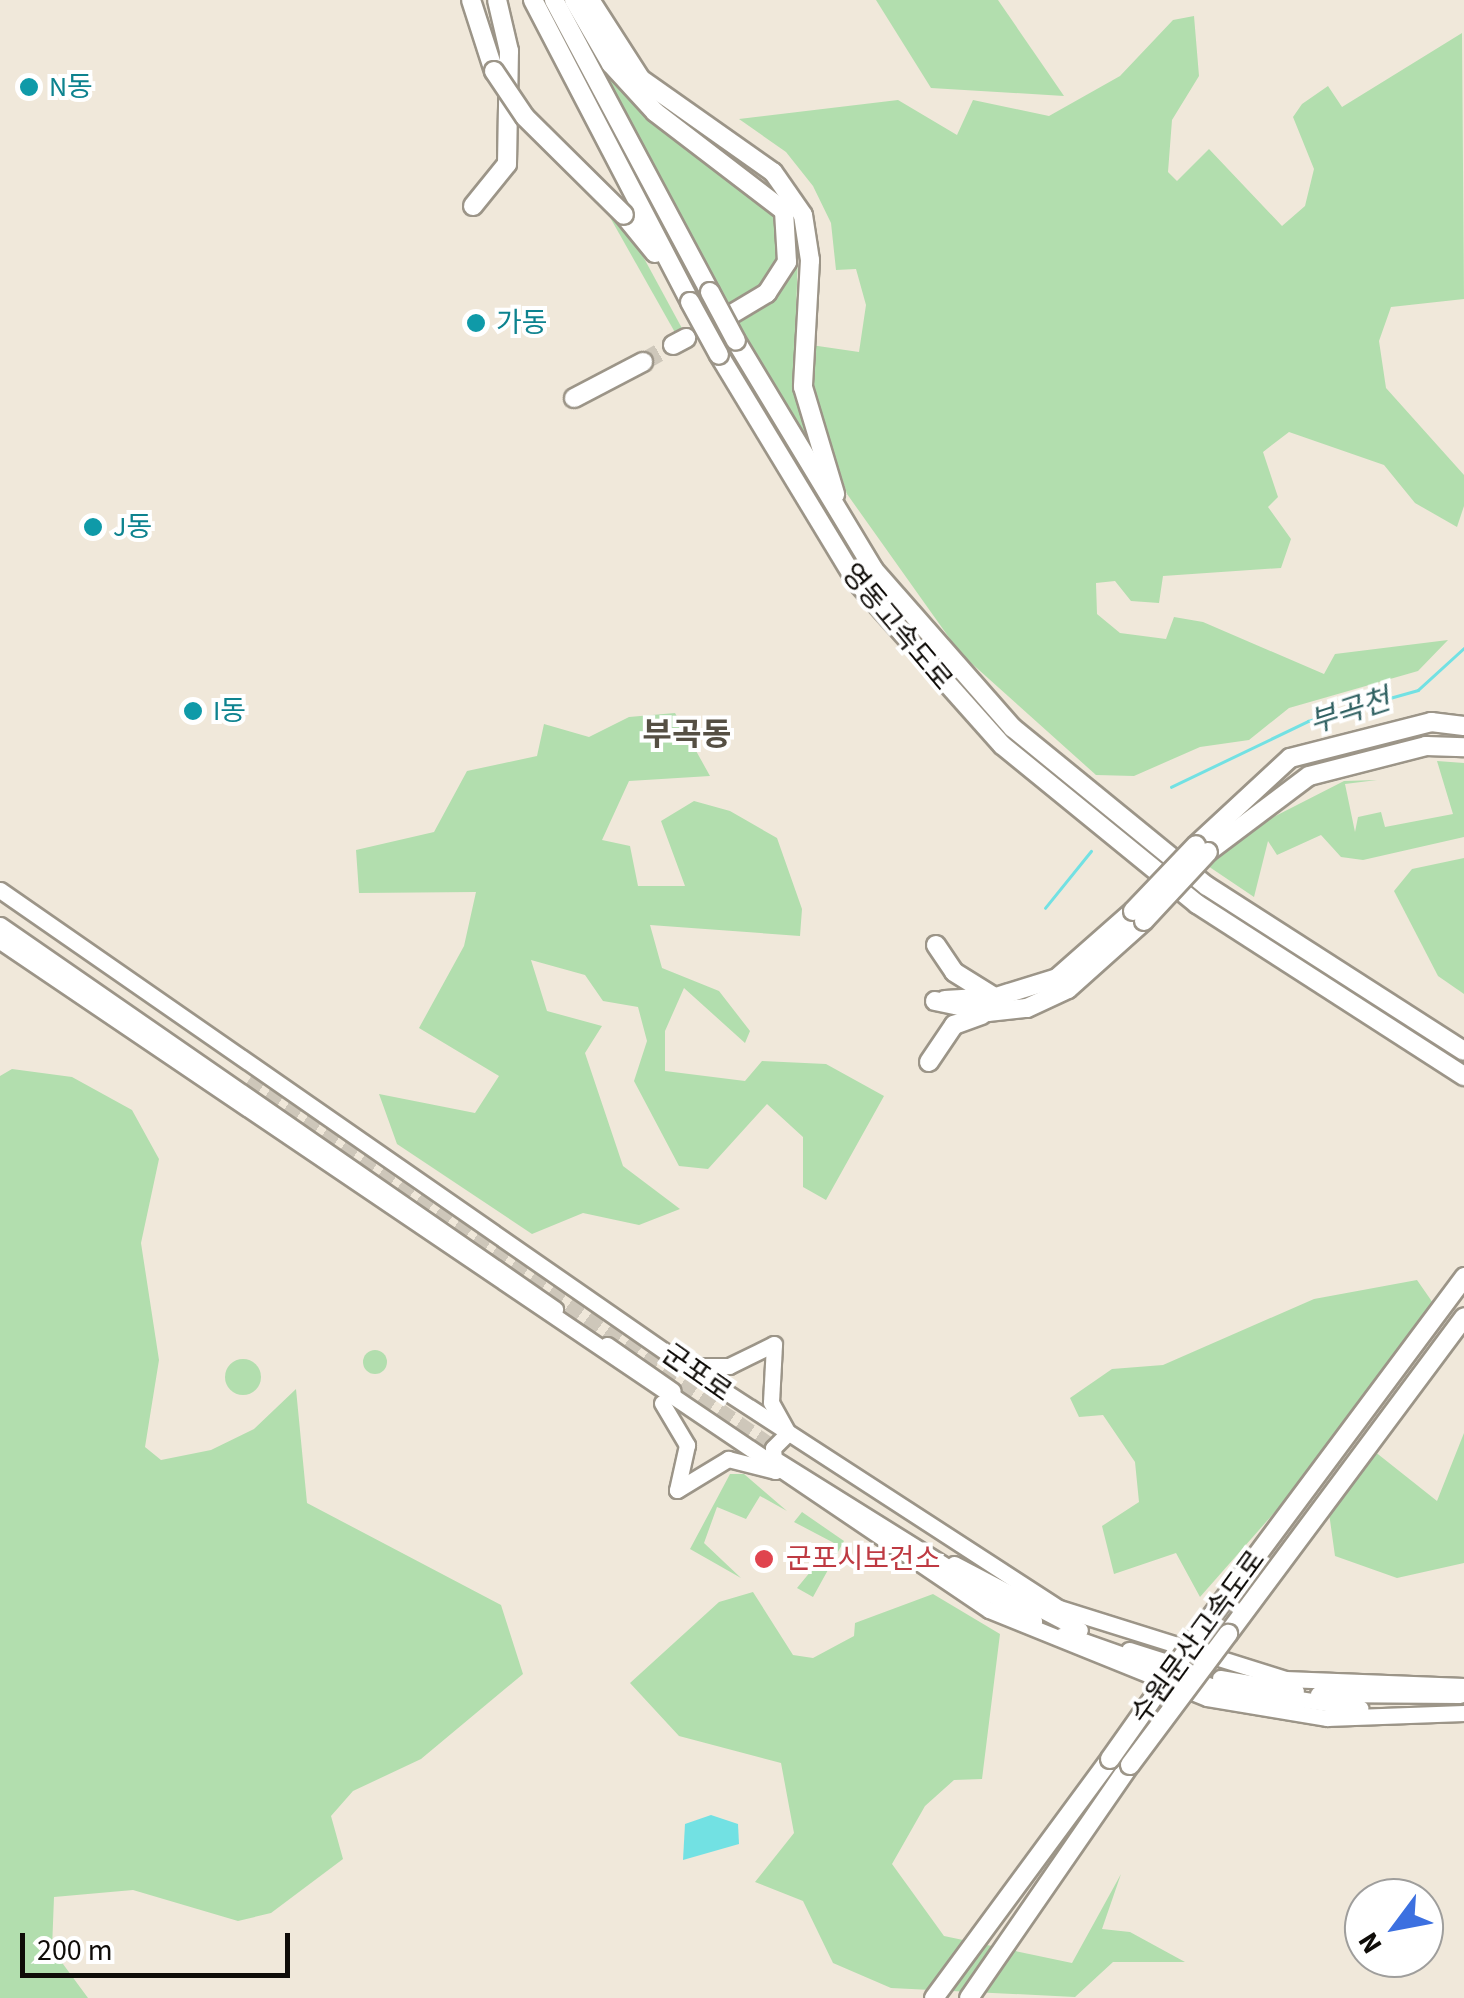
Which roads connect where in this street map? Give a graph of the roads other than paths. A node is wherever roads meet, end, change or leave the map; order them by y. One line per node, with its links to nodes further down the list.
1 (471, 0): 7 (highway, bridge)
2 (497, 0): 6 (highway)
3 (554, 0): 11 (highway, 영동고속도로, bridge)
4 (537, 7): 7 (highway, 영동고속도로)
5 (586, 7): 8 (highway); 11 (highway)
6 (473, 206)
7 (686, 295): 23 (highway, 영동고속도로, bridge)
8 (734, 313)
9 (643, 362): 10 (highway)
10 (574, 398)
11 (846, 527): 21 (highway, 영동고속도로)
12 (1464, 726): 14 (highway)
13 (1464, 747): 14 (highway)
14 (1202, 848): 20 (highway, bridge)
15 (0, 890): 27 (main road, 군포로)
16 (0, 915): 24 (main road)
17 (0, 924): 29 (main road, 군포로)
18 (0, 942): 28 (main road, 군포로)
19 (936, 945): 20 (highway)
20 (992, 1005): 22 (highway)
21 (1464, 1051)
22 (929, 1062)
23 (1464, 1076)
24 (247, 1082)
25 (1464, 1277): 36 (highway, 수원문산고속도로, bridge)
26 (1464, 1317): 37 (highway, 수원문산고속도로, bridge)
27 (686, 1366): 30 (main road, 군포로); 30 (main road)
28 (646, 1386): 31 (main road, 군포로); 31 (main road)
29 (672, 1391)
30 (788, 1433): 31 (main road); 32 (main road, 군포로)
31 (778, 1461): 33 (main road, 군포로); 34 (main road, 군포로); 35 (main road, 군포로)
32 (1464, 1686)
33 (1464, 1695)
34 (1464, 1706)
35 (1464, 1714)
36 (934, 1998)
37 (968, 1998)

